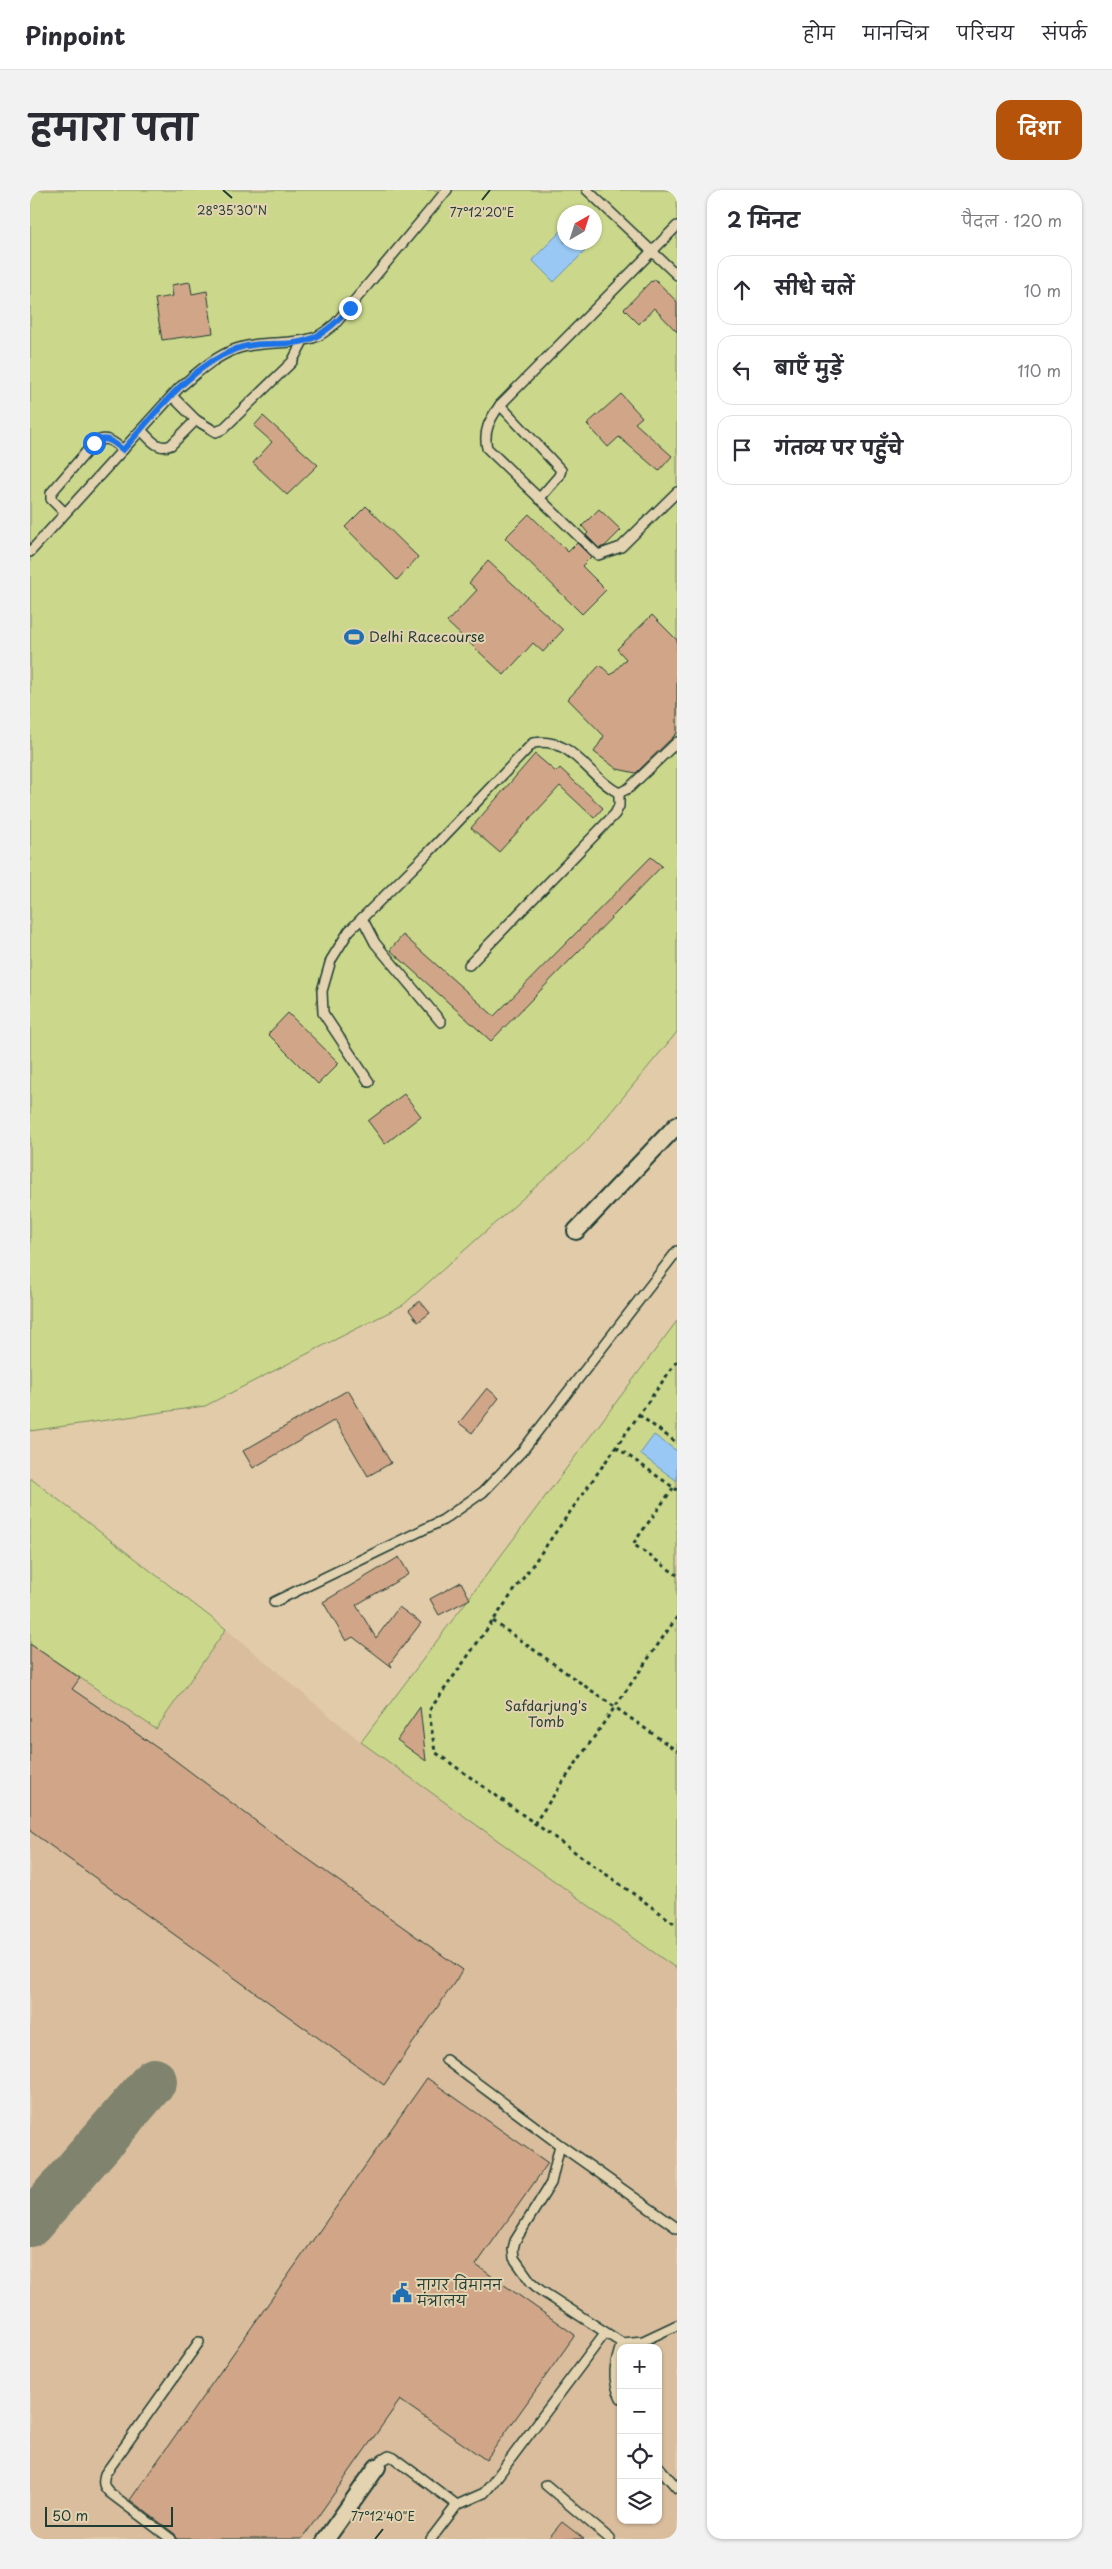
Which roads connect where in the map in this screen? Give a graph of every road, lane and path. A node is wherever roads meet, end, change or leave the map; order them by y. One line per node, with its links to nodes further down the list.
1 (447, 190): 6 (lane)
2 (587, 190): 4 (lane)
3 (677, 226): 4 (lane)
4 (652, 251): 5 (lane); 8 (lane)
5 (677, 275)
6 (303, 341): 7 (lane); 9 (lane)
7 (172, 396): 9 (lane); 10 (lane)
8 (500, 405): 13 (lane); 13 (lane)
9 (196, 420): 10 (lane)
10 (141, 430): 11 (lane)
11 (123, 450): 14 (lane); 14 (lane)
12 (677, 492): 13 (lane)
13 (539, 499)
14 (65, 514): 15 (lane)
15 (30, 552)
16 (677, 742): 17 (lane)
17 (619, 793): 18 (lane); 19 (lane)
18 (362, 918): 20 (lane); 21 (lane)
19 (469, 965)
20 (441, 1022)
21 (369, 1082)
22 (677, 1125): 23 (street)
23 (576, 1231)
24 (677, 1251): 31 (lane)
25 (677, 1361): 26 (path)
26 (639, 1415): 27 (path); 28 (path)
27 (677, 1442)
28 (616, 1447): 29 (path); 33 (path)
29 (675, 1489): 30 (path)
30 (677, 1575)
31 (274, 1602)
32 (677, 1617): 34 (path)
33 (493, 1621): 34 (path); 36 (path)
34 (615, 1707): 35 (path); 36 (path)
35 (677, 1751)
36 (534, 1824): 37 (path)
37 (677, 1924)
38 (446, 2060): 39 (lane)
39 (560, 2146): 40 (lane); 42 (lane)
40 (677, 2228)
41 (677, 2325): 44 (lane)
42 (605, 2333): 44 (lane); 50 (lane)
43 (199, 2342): 51 (lane)
44 (622, 2343): 45 (lane)
45 (618, 2389)
46 (377, 2467): 50 (lane); 52 (street)
47 (662, 2471): 49 (lane)
48 (546, 2485): 54 (lane)
49 (677, 2488)
50 (457, 2505): 53 (lane)
51 (171, 2539)
52 (326, 2539)
53 (431, 2539)
54 (610, 2539)

